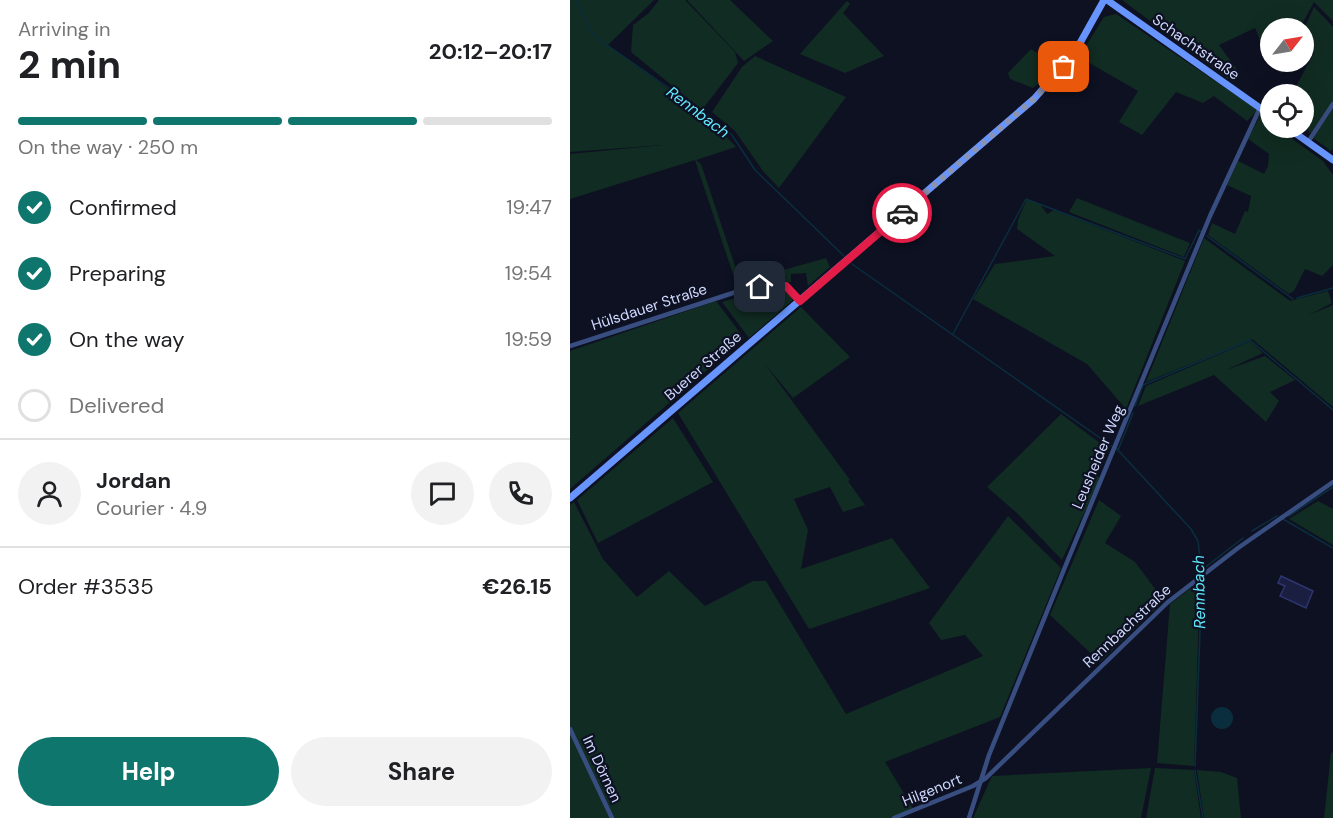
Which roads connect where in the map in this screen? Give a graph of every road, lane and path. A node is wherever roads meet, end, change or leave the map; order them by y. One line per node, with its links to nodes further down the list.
1 (1106, 0): 3 (main road, Schachtstraße); 7 (main road, Buerer Straße)
2 (1333, 104): 5 (street)
3 (1260, 108): 12 (street, Leusheider Weg)
4 (1302, 138): 5 (main road)
5 (1308, 142): 6 (main road)
6 (1333, 160)
7 (800, 301): 8 (street, Hülsdauer Straße); 10 (main road, Buerer Straße)
8 (570, 346)
9 (1333, 482): 12 (street, Rennbachstraße)
10 (570, 498)
11 (570, 729): 13 (street, Im Dörnen)
12 (979, 783): 14 (street, Hilgenort); 15 (street, Leusheider Weg)
13 (612, 818)
14 (894, 818)
15 (969, 818)

